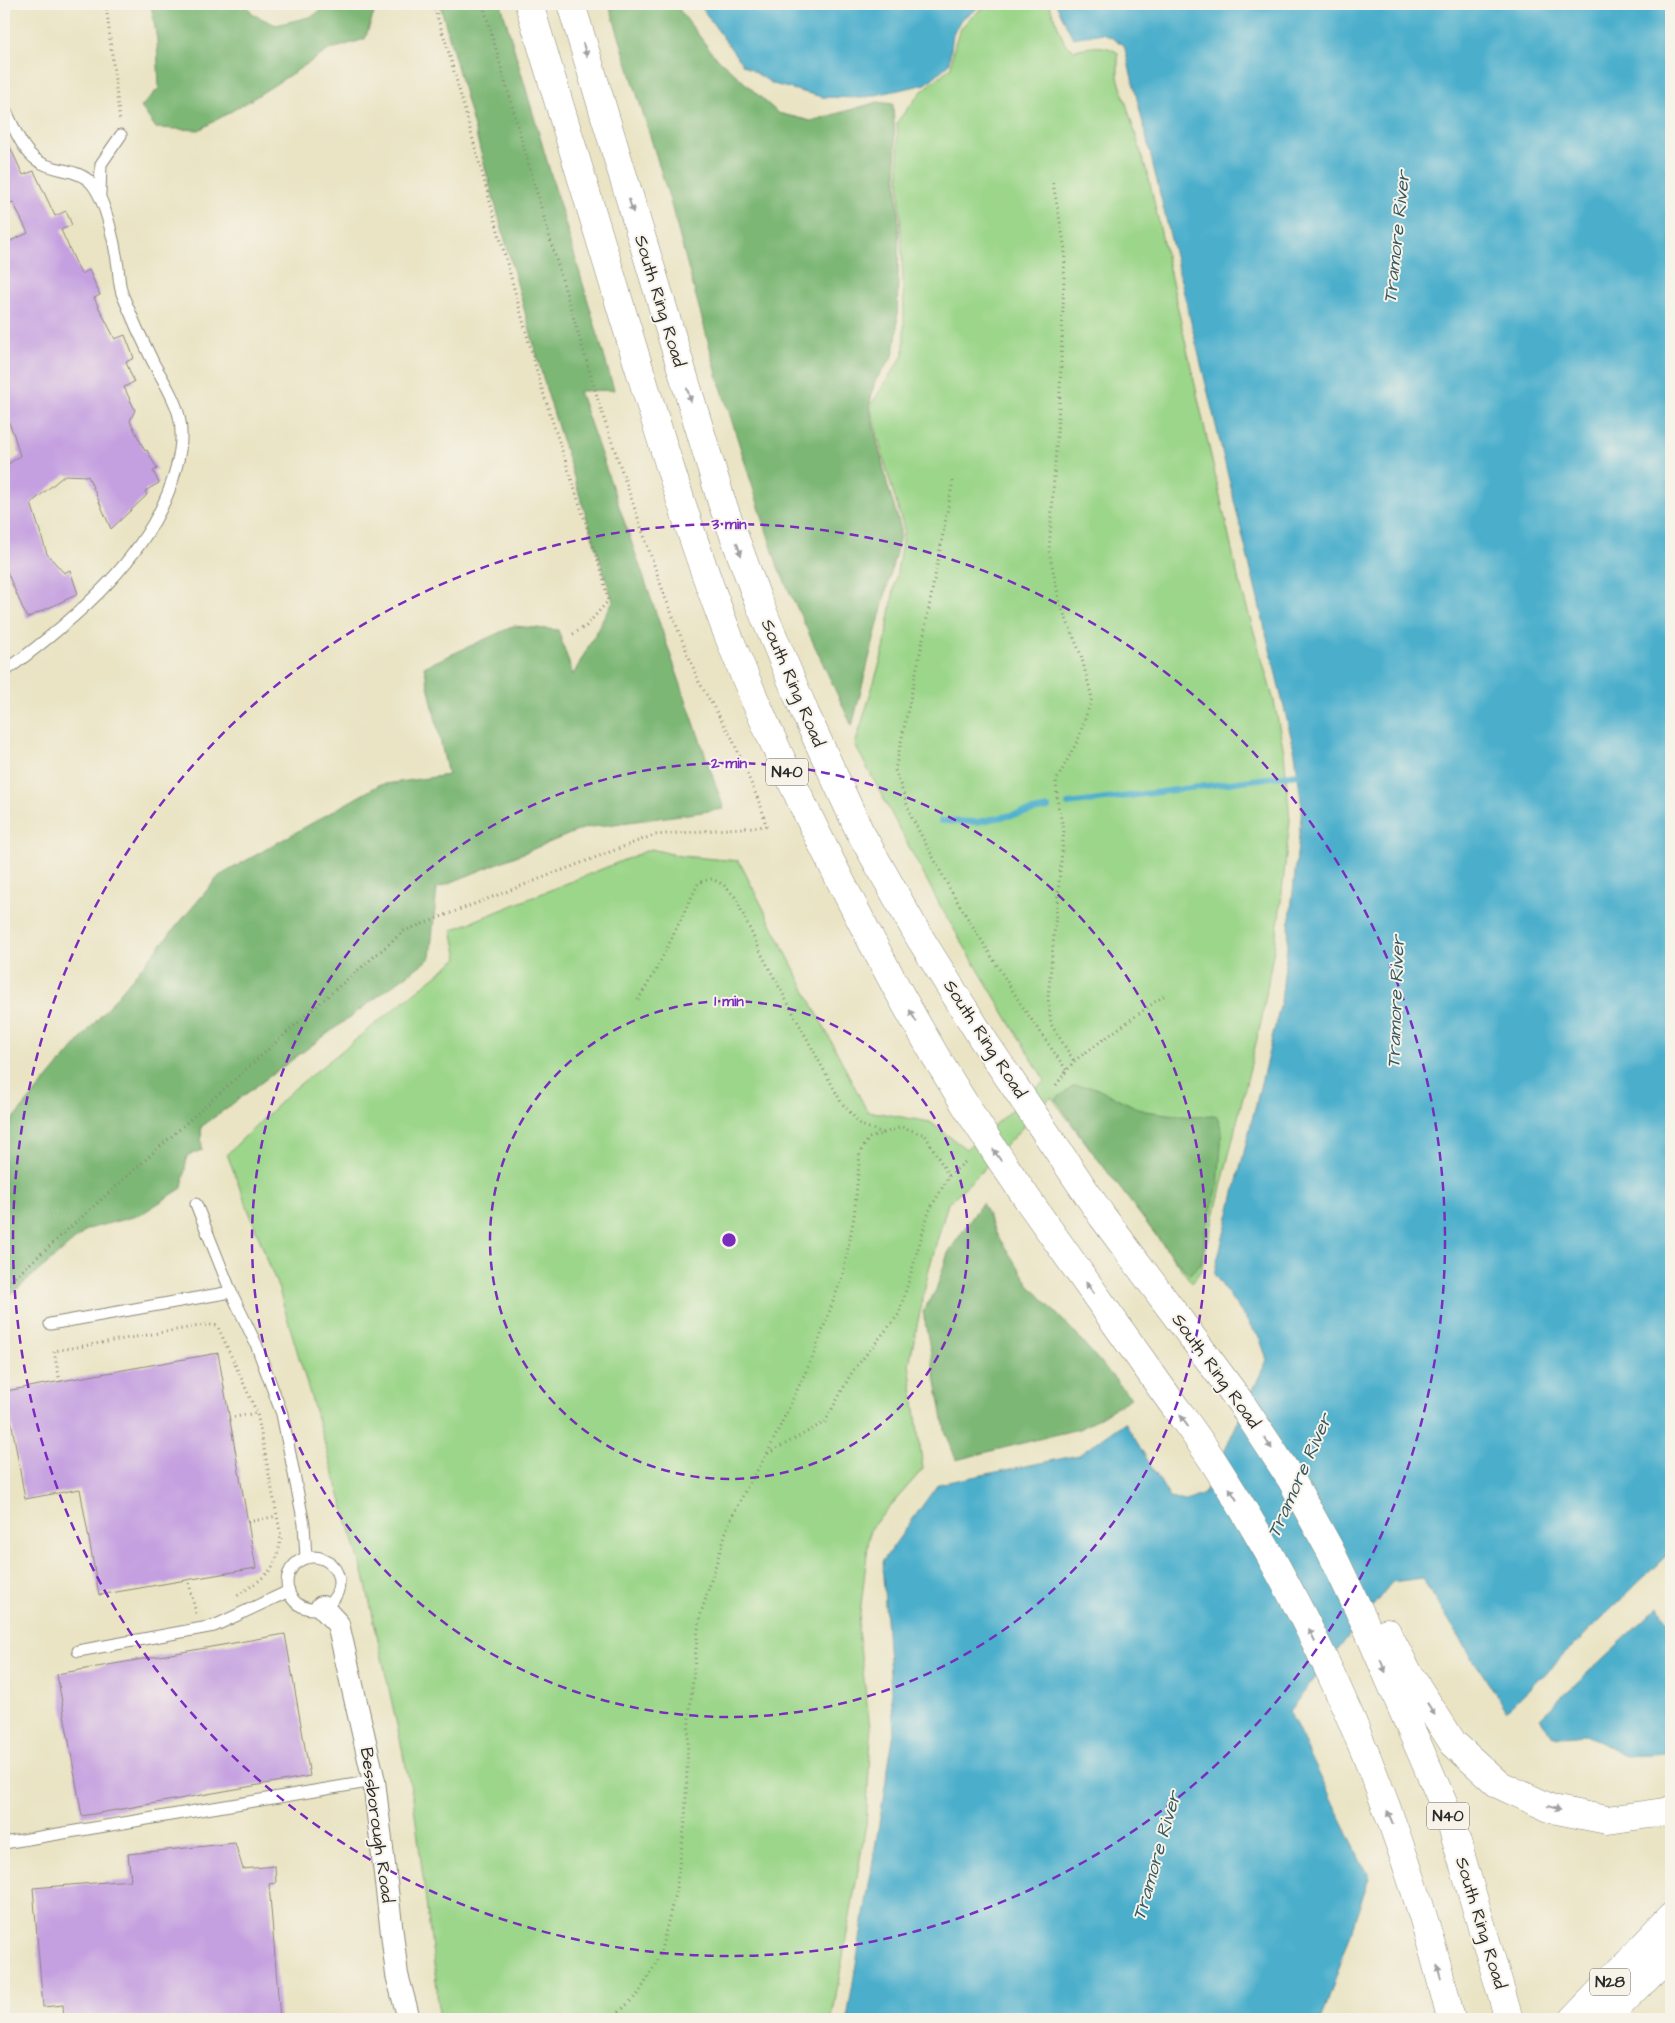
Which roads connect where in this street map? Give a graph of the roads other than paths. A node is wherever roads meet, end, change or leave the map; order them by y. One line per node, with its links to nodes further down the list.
1 (529, 4): 21 (highway, N40, one-way to 1)
2 (571, 4): 13 (highway, South Ring Road / N40, one-way to 13)
3 (4, 107): 5 (lane)
4 (120, 135): 5 (lane)
5 (100, 198): 6 (lane)
6 (4, 672)
7 (196, 1204): 8 (lane)
8 (231, 1292): 9 (lane); 10 (lane)
9 (50, 1324)
10 (306, 1558): 11 (lane); 12 (lane)
11 (289, 1591): 12 (lane); 14 (lane)
12 (322, 1608): 15 (street, Bessborough Road)
13 (1368, 1613): 16 (highway, one-way to 16); 22 (highway, South Ring Road / N40, one-way to 22)
14 (78, 1651)
15 (374, 1781): 17 (lane); 20 (street, Bessborough Road)
16 (1671, 1810)
17 (4, 1843)
18 (1671, 1917): 23 (highway, N28)
19 (1671, 1954): 24 (highway, N28)
20 (410, 2019)
21 (1451, 2019)
22 (1509, 2019)
23 (1574, 2019)
24 (1606, 2019)

